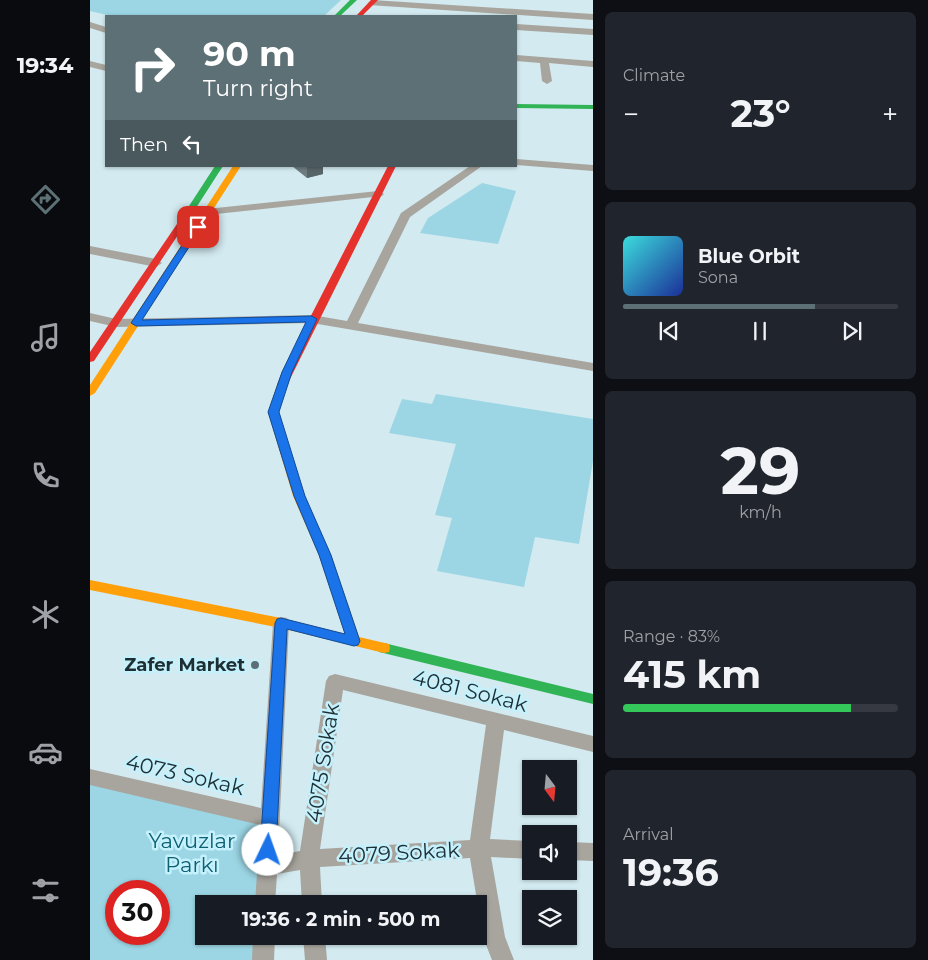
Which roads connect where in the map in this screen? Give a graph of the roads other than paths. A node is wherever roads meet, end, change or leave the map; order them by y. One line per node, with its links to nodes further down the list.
1 (354, 0): 3 (street)
2 (373, 1): 4 (street); 5 (street)
3 (338, 15)
4 (361, 15)
5 (593, 17)
6 (90, 25): 8 (street)
7 (517, 27): 9 (street)
8 (105, 30)
9 (593, 32)
10 (517, 58): 11 (street)
11 (544, 60): 13 (street); 15 (street)
12 (90, 64): 14 (street)
13 (593, 64)
14 (105, 68)
15 (547, 81)
16 (517, 106): 17 (street)
17 (593, 107)
18 (517, 162): 23 (street)
19 (218, 167): 27 (street)
20 (236, 167): 25 (street)
21 (392, 167): 24 (street)
22 (476, 167): 32 (street)
23 (593, 168)
24 (378, 194): 25 (street); 29 (street)
25 (207, 212): 31 (street)
26 (90, 250): 27 (street)
27 (156, 263): 30 (street)
28 (90, 317): 30 (street)
29 (312, 319): 31 (street); 32 (street); 38 (street)
30 (116, 323): 31 (street); 33 (street)
31 (136, 323): 35 (street)
32 (351, 325): 34 (street)
33 (90, 358)
34 (593, 367)
35 (92, 388)
36 (90, 585): 37 (street)
37 (281, 623): 38 (street); 44 (street)
38 (354, 641): 40 (street)
39 (336, 681): 41 (street, 4081 Sokak); 49 (street, 4075 Sokak)
40 (593, 699)
41 (496, 720): 42 (street, 4081 Sokak); 45 (street)
42 (593, 744)
43 (90, 777): 44 (street, 4073 Sokak)
44 (270, 819): 50 (street)
45 (479, 848): 46 (street, 4079 Sokak); 49 (street, 4079 Sokak); 57 (street)
46 (522, 850)
47 (577, 851): 48 (street)
48 (593, 852)
49 (308, 859): 50 (street, 4079 Sokak); 52 (street, 4075 Sokak)
50 (267, 866): 51 (street)
51 (265, 895)
52 (311, 895)
53 (264, 945): 55 (street)
54 (315, 945): 56 (street)
55 (263, 960)
56 (316, 960)
57 (503, 960)

